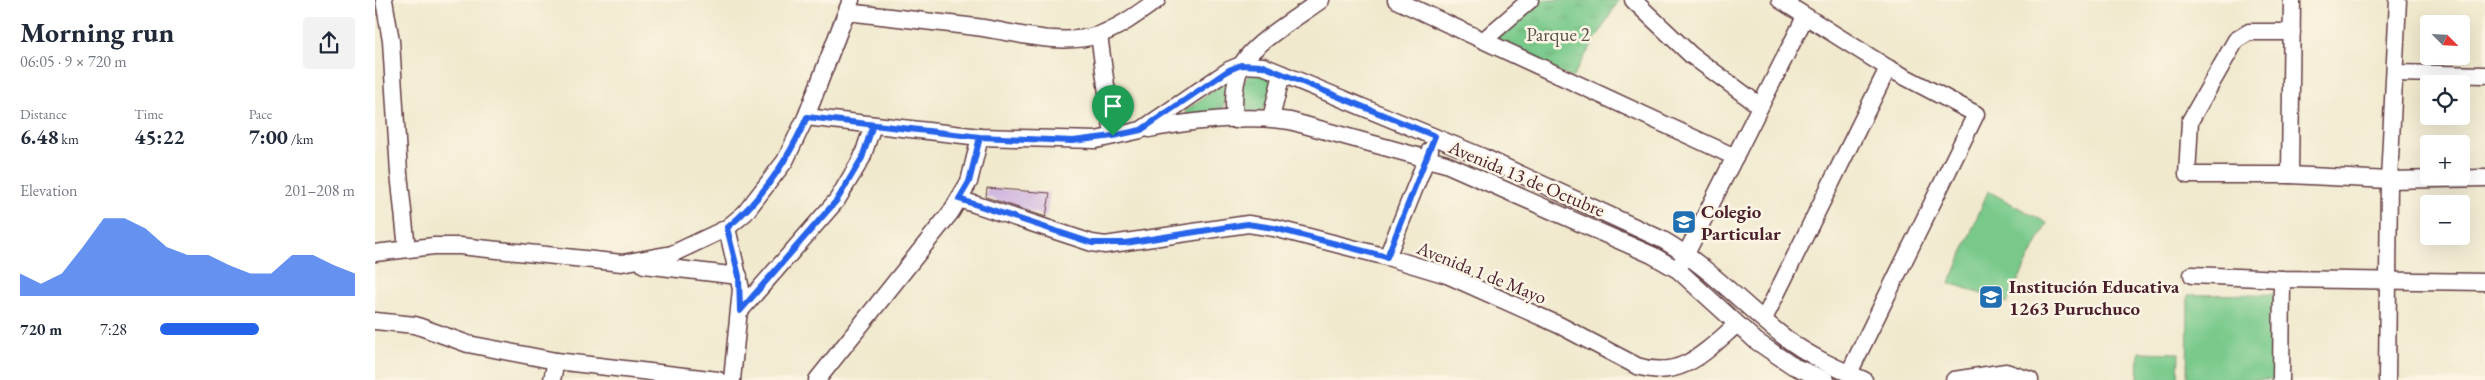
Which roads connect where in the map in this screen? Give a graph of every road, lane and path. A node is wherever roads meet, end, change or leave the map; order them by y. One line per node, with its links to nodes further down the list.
1 (384, 0): 36 (street)
2 (1157, 0): 13 (street)
3 (1321, 0): 15 (street)
4 (1396, 0): 14 (street)
5 (1530, 0): 14 (street)
6 (1633, 0): 20 (street)
7 (1779, 0): 11 (street)
8 (2292, 0): 12 (street)
9 (2398, 0): 17 (street)
10 (849, 6): 13 (street); 21 (street)
11 (1805, 17): 16 (street); 20 (street)
12 (2292, 32): 31 (street); 31 (street)
13 (1099, 35): 26 (street)
14 (1484, 40): 29 (street)
15 (1241, 65): 18 (street); 23 (street); 25 (street)
16 (1888, 68): 48 (street); 52 (street)
17 (2395, 73): 19 (street); 33 (street)
18 (1282, 74): 22 (street); 27 (street)
19 (2485, 75)
20 (1760, 106): 29 (street)
21 (807, 117): 24 (street, Avenida 13 de Octubre); 35 (street)
22 (1271, 118): 23 (street, Avenida 13 de Octubre); 30 (street, Avenida 13 de Octubre)
23 (1235, 120): 25 (street, Avenida 13 de Octubre)
24 (873, 125): 28 (street, Avenida 13 de Octubre); 47 (street)
25 (1141, 130): 26 (street, Avenida 13 de Octubre)
26 (1113, 136): 28 (street, Avenida 13 de Octubre)
27 (1435, 136): 30 (street); 38 (street)
28 (980, 137): 34 (street)
29 (1735, 156): 38 (street)
30 (1426, 158): 39 (street); 41 (street, Avenida 13 de Octubre)
31 (2290, 175): 33 (street)
32 (2485, 178): 33 (street)
33 (2389, 180): 45 (street)
34 (959, 199): 39 (street, Avenida 1 de Mayo); 57 (street)
35 (727, 228): 40 (street); 43 (street)
36 (407, 249): 37 (street); 40 (street)
37 (375, 252)
38 (1687, 254): 41 (street); 48 (street)
39 (1387, 257): 50 (street, Avenida 1 de Mayo)
40 (622, 263): 43 (street)
41 (1678, 270): 50 (street, Avenida 13 de Octubre)
42 (2192, 275): 44 (street)
43 (739, 276): 47 (street)
44 (2282, 279): 45 (street); 62 (street)
45 (2388, 280): 46 (street); 63 (street)
46 (2485, 282)
47 (740, 311): 56 (street)
48 (1764, 319): 52 (street)
49 (375, 321): 51 (street)
50 (1736, 325): 58 (street, Avenida 13 de Octubre)
51 (556, 361): 53 (street); 54 (street)
52 (1849, 373): 59 (street)
53 (678, 378): 55 (street)
54 (552, 380)
55 (718, 380)
56 (732, 380)
57 (817, 380)
58 (1826, 380)
59 (1864, 380)
60 (1954, 380): 61 (street)
61 (2029, 380)
62 (2281, 380)
63 (2387, 380)

